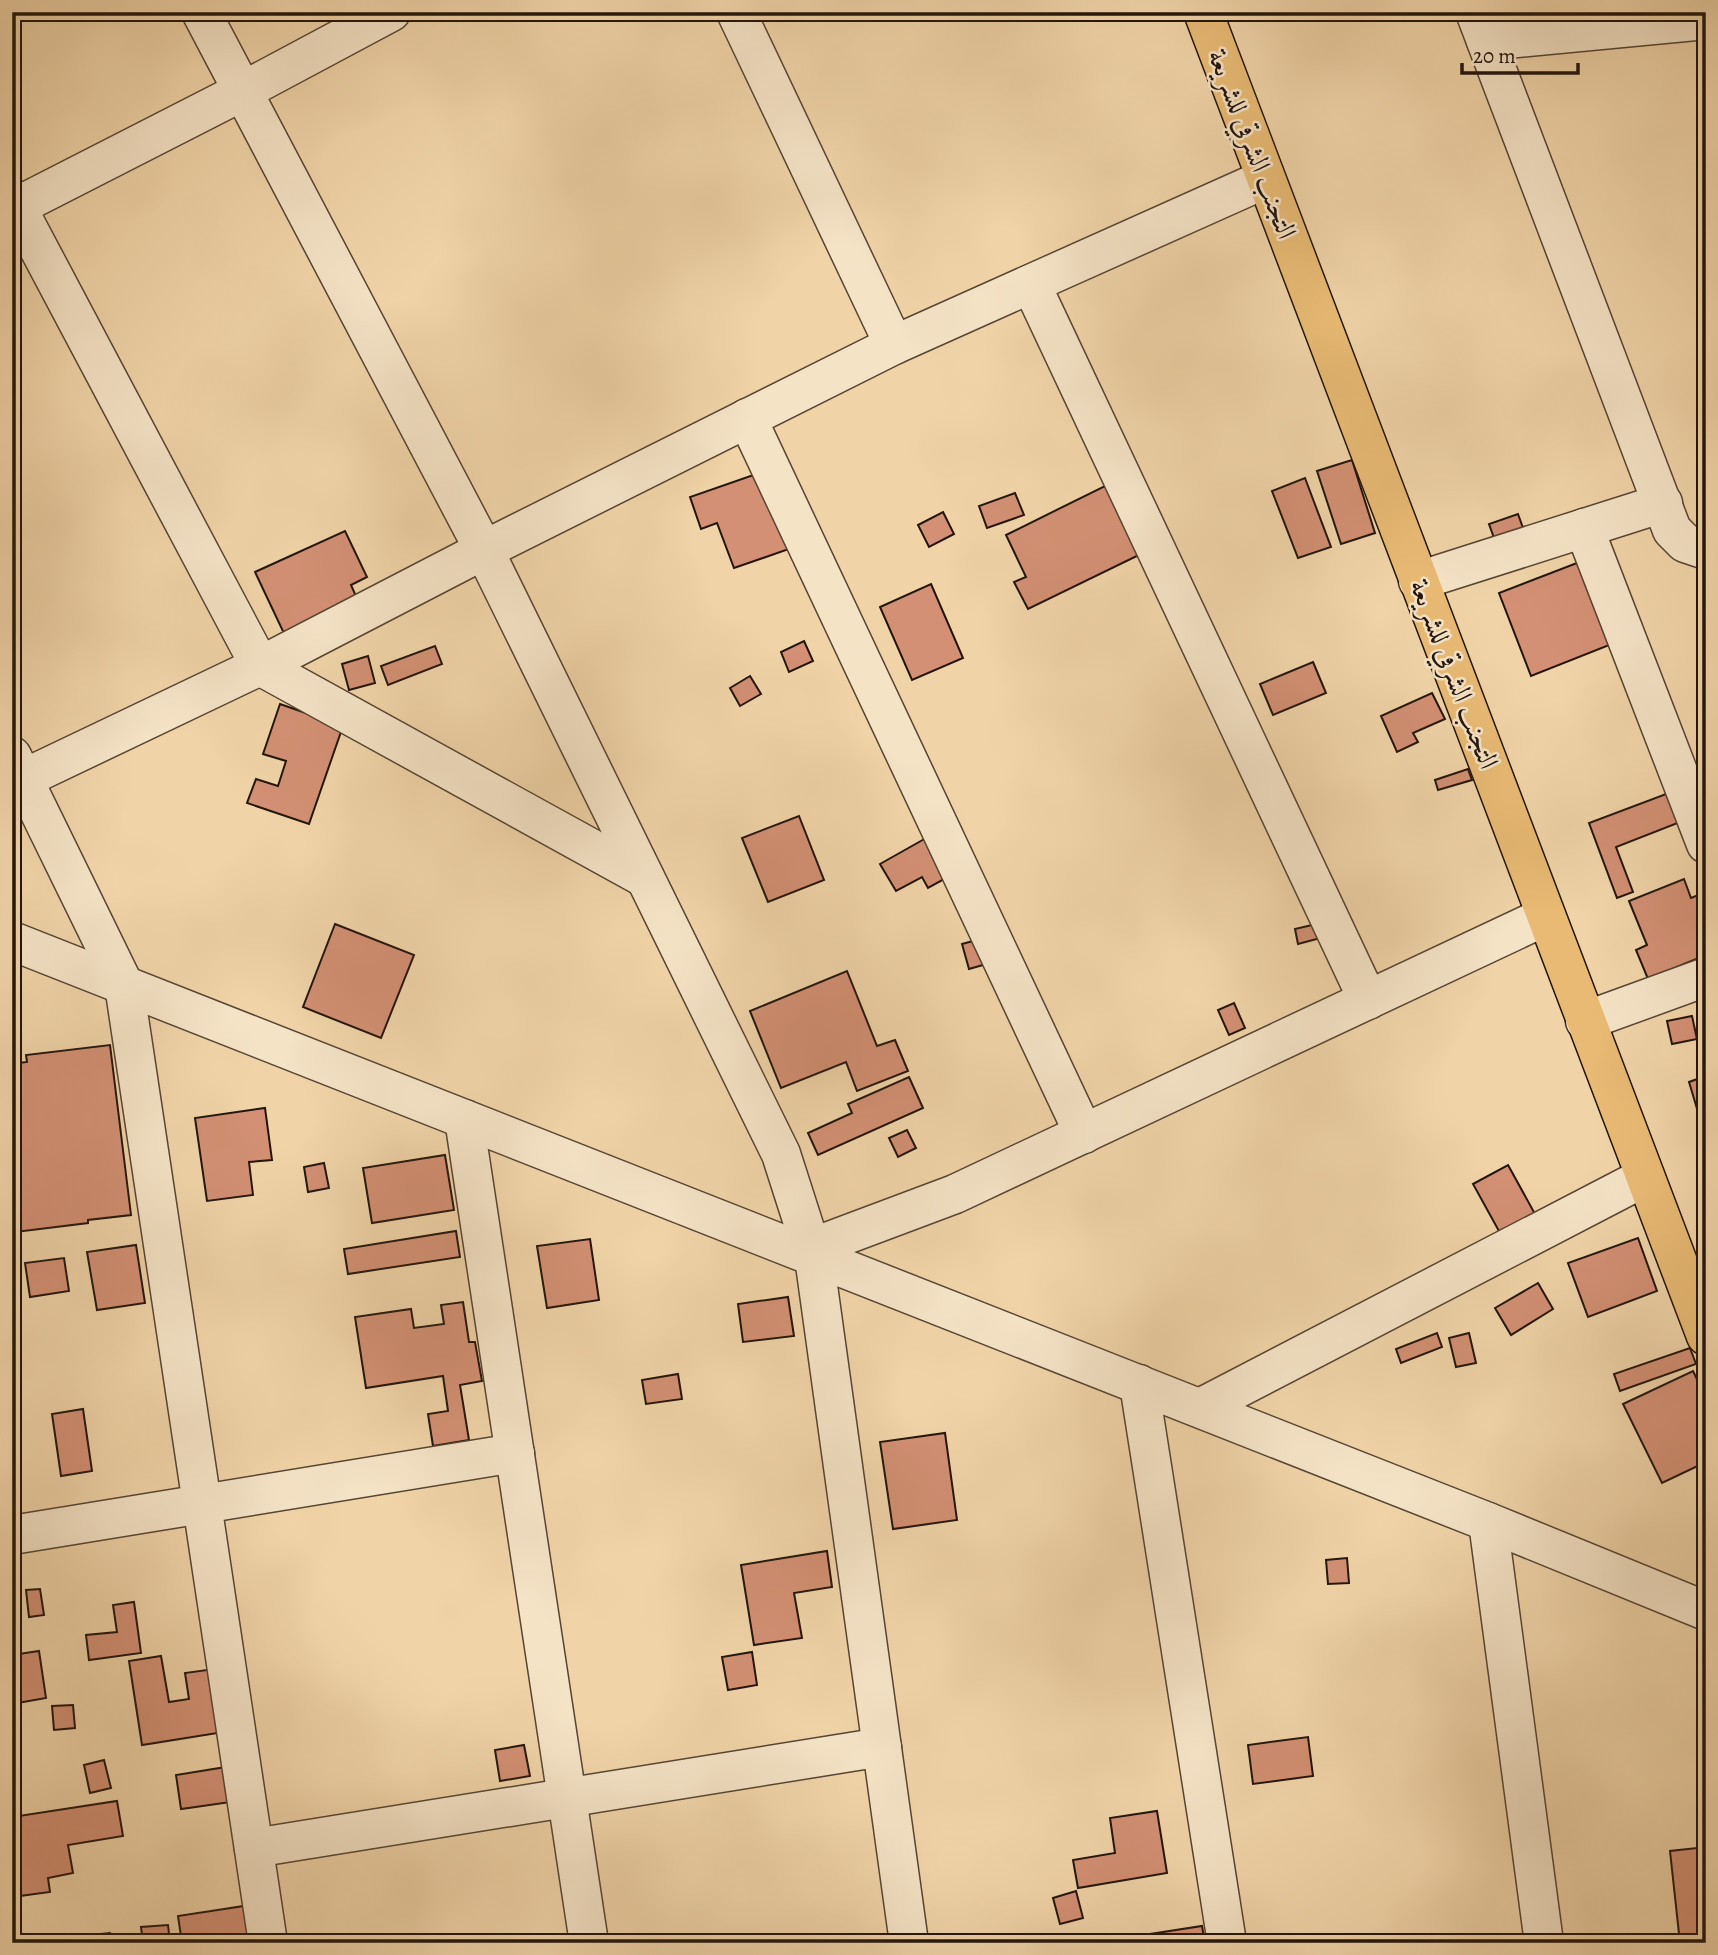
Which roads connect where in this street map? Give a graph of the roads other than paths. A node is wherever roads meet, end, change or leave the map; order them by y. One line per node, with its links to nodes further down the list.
1 (201, 12): 7 (street)
2 (391, 12): 7 (street)
3 (736, 12): 11 (street)
4 (1203, 12): 8 (main road, التجنب الشرقي للشريعة)
5 (1706, 20): 6 (street)
6 (1481, 27): 13 (street)
7 (243, 92): 9 (street); 15 (street)
8 (1265, 179): 10 (street); 17 (main road, التجنب الشرقي للشريعة)
9 (14, 204): 18 (street)
10 (1031, 284): 11 (street); 26 (street)
11 (894, 345): 12 (street)
12 (747, 418): 15 (street); 29 (street)
13 (1663, 503): 14 (street); 16 (street)
14 (1584, 528): 17 (street); 20 (street)
15 (484, 550): 18 (street); 21 (street)
16 (1706, 550)
17 (1418, 581): 22 (main road, التجنب الشرقي للشريعة)
18 (260, 666): 19 (street); 21 (street)
19 (18, 768): 25 (street)
20 (1706, 844)
21 (645, 878): 31 (street)
22 (1546, 916): 26 (street); 27 (main road, التجنب الشرقي للشريعة)
23 (12, 941): 25 (street)
24 (1706, 977): 27 (street)
25 (124, 985): 28 (street); 36 (street)
26 (1368, 1000): 29 (street)
27 (1586, 1021): 30 (main road, التجنب الشرقي للشريعة)
28 (464, 1119): 31 (street); 35 (street)
29 (1084, 1134): 31 (street)
30 (1645, 1177): 32 (main road, التجنب الشرقي للشريعة); 34 (street)
31 (813, 1252): 33 (street); 40 (street)
32 (1706, 1336)
33 (1139, 1384): 34 (street); 46 (street)
34 (1200, 1408): 37 (street)
35 (515, 1453): 36 (street); 41 (street)
36 (202, 1504): 38 (street); 42 (street)
37 (1488, 1522): 39 (street); 47 (street)
38 (12, 1535)
39 (1706, 1611)
40 (882, 1747): 41 (street); 45 (street)
41 (568, 1799): 42 (street); 44 (street)
42 (254, 1849): 43 (street)
43 (268, 1943)
44 (589, 1943)
45 (909, 1943)
46 (1227, 1943)
47 (1544, 1943)

